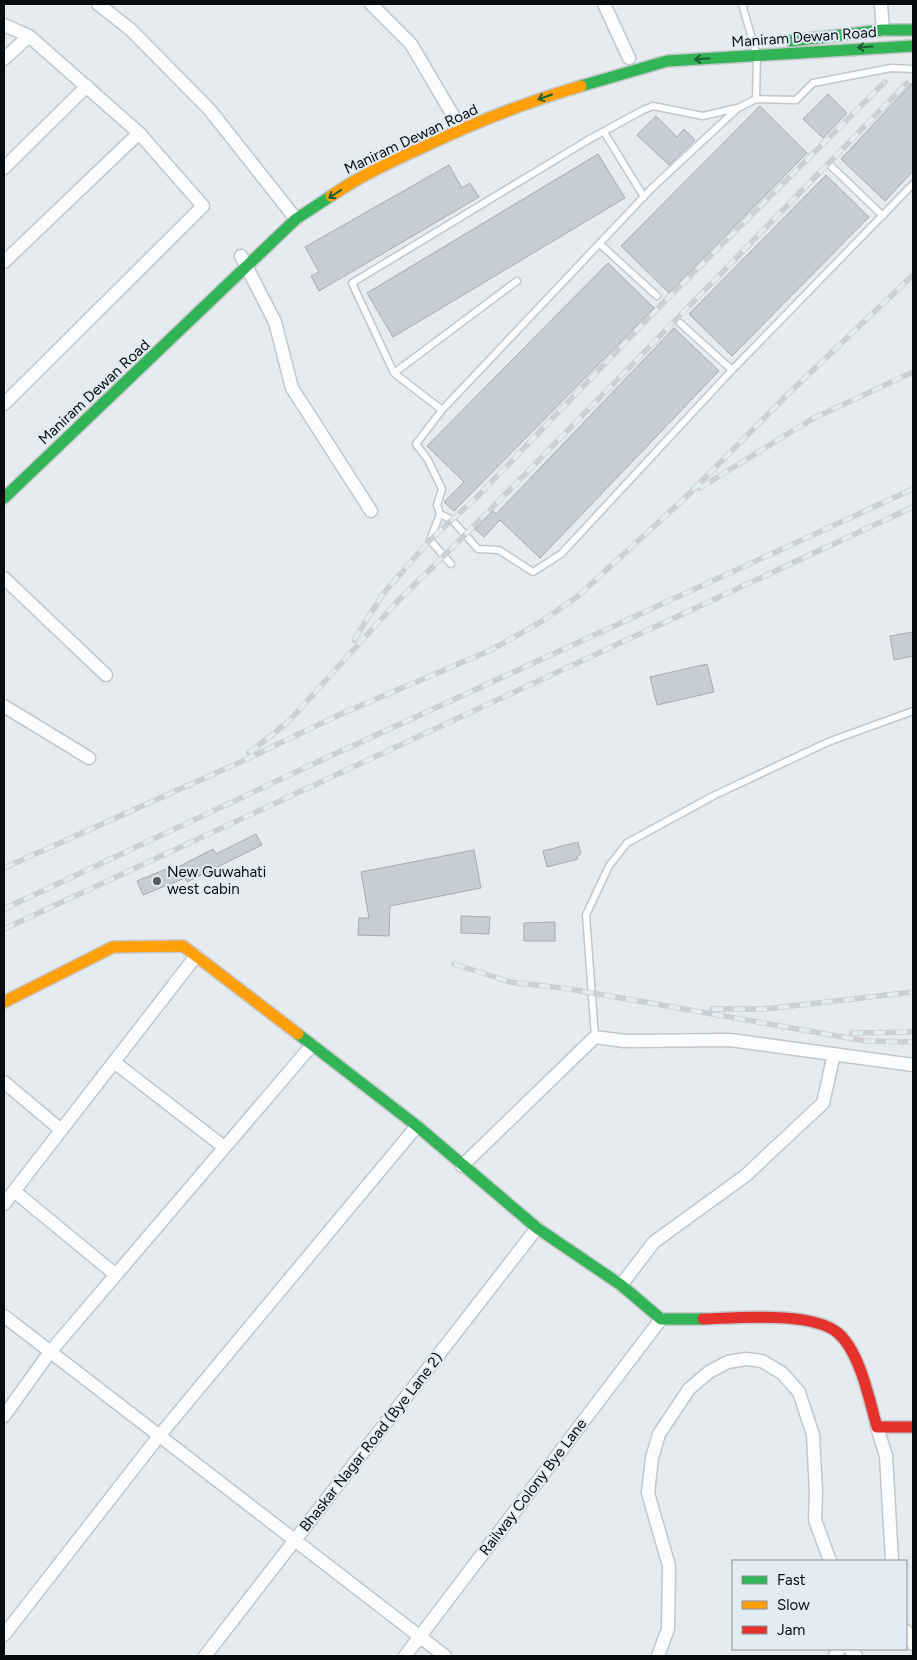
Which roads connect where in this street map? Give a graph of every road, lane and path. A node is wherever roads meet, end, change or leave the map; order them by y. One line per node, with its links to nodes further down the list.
1 (372, 4): 22 (street)
2 (604, 4): 15 (street)
3 (742, 4): 12 (lane)
4 (881, 4): 7 (street)
5 (104, 6): 29 (street)
6 (4, 26): 9 (street)
7 (882, 30): 8 (main road, Maniram Dewan Road); 12 (main road, Maniram Dewan Road)
8 (913, 30)
9 (29, 36): 14 (street); 17 (street)
10 (913, 46): 12 (main road, Maniram Dewan Road, one-way to 12)
11 (660, 50): 12 (main road, Maniram Dewan Road)
12 (755, 50): 19 (lane); 22 (main road, Maniram Dewan Road, one-way to 22)
13 (644, 54): 15 (main road)
14 (4, 60)
15 (624, 60)
16 (913, 69): 19 (lane)
17 (87, 86): 24 (street); 26 (street)
18 (522, 92): 21 (main road, Maniram Dewan Road)
19 (756, 100): 20 (lane)
20 (738, 108): 23 (lane); 28 (lane)
21 (479, 109)
22 (455, 121): 29 (main road, Maniram Dewan Road, one-way to 29)
23 (604, 132): 28 (lane); 38 (lane)
24 (139, 133): 32 (street); 39 (street)
25 (830, 165): 30 (lane)
26 (4, 168)
27 (913, 184): 30 (lane)
28 (644, 196): 31 (lane)
29 (294, 211): 33 (main road, Maniram Dewan Road)
30 (884, 216): 37 (lane)
31 (600, 244): 35 (lane); 40 (lane)
32 (4, 262)
33 (244, 262): 41 (main road, Maniram Dewan Road); 42 (main road, Maniram Dewan Road); 43 (street)
34 (517, 281): 38 (lane)
35 (657, 296)
36 (680, 323): 37 (lane)
37 (732, 370): 44 (lane)
38 (394, 373): 40 (lane)
39 (4, 404)
40 (442, 410): 44 (lane)
41 (69, 420)
42 (4, 498)
43 (371, 511)
44 (440, 514): 45 (lane)
45 (451, 564)
46 (4, 578): 47 (street)
47 (106, 676)
48 (4, 706): 50 (street)
49 (913, 711): 53 (lane)
50 (89, 758)
51 (196, 956): 52 (main road); 54 (main road); 56 (street)
52 (4, 1002)
53 (595, 1037): 55 (street); 62 (street)
54 (312, 1045): 59 (main road); 61 (street)
55 (834, 1054): 57 (street); 67 (street)
56 (114, 1062): 60 (street); 61 (street)
57 (913, 1065)
58 (4, 1082): 60 (street)
59 (417, 1126): 62 (main road); 74 (street)
60 (61, 1130): 63 (street)
61 (224, 1147): 66 (street)
62 (462, 1166): 65 (main road)
63 (14, 1191): 64 (street); 66 (street)
64 (4, 1204)
65 (537, 1228): 67 (main road); 75 (street, Bhaskar Nagar Road (Bye Lane 2))
66 (116, 1275): 70 (street)
67 (621, 1285): 69 (main road)
68 (4, 1316): 70 (street)
69 (661, 1319): 72 (main road); 80 (street, Railway Colony Bye Lane)
70 (50, 1352): 71 (street); 74 (street)
71 (4, 1416)
72 (877, 1427): 73 (main road); 77 (street)
73 (913, 1427)
74 (159, 1436): 75 (street); 79 (street)
75 (294, 1540): 80 (street); 82 (street, Bhaskar Nagar Road (Bye Lane 2))
76 (830, 1560): 85 (street)
77 (892, 1560)
78 (907, 1633): 81 (street)
79 (4, 1634)
80 (420, 1637): 83 (street, Railway Colony Bye Lane); 84 (street)
81 (913, 1644)
82 (205, 1656)
83 (405, 1656)
84 (445, 1656)
85 (658, 1656)

